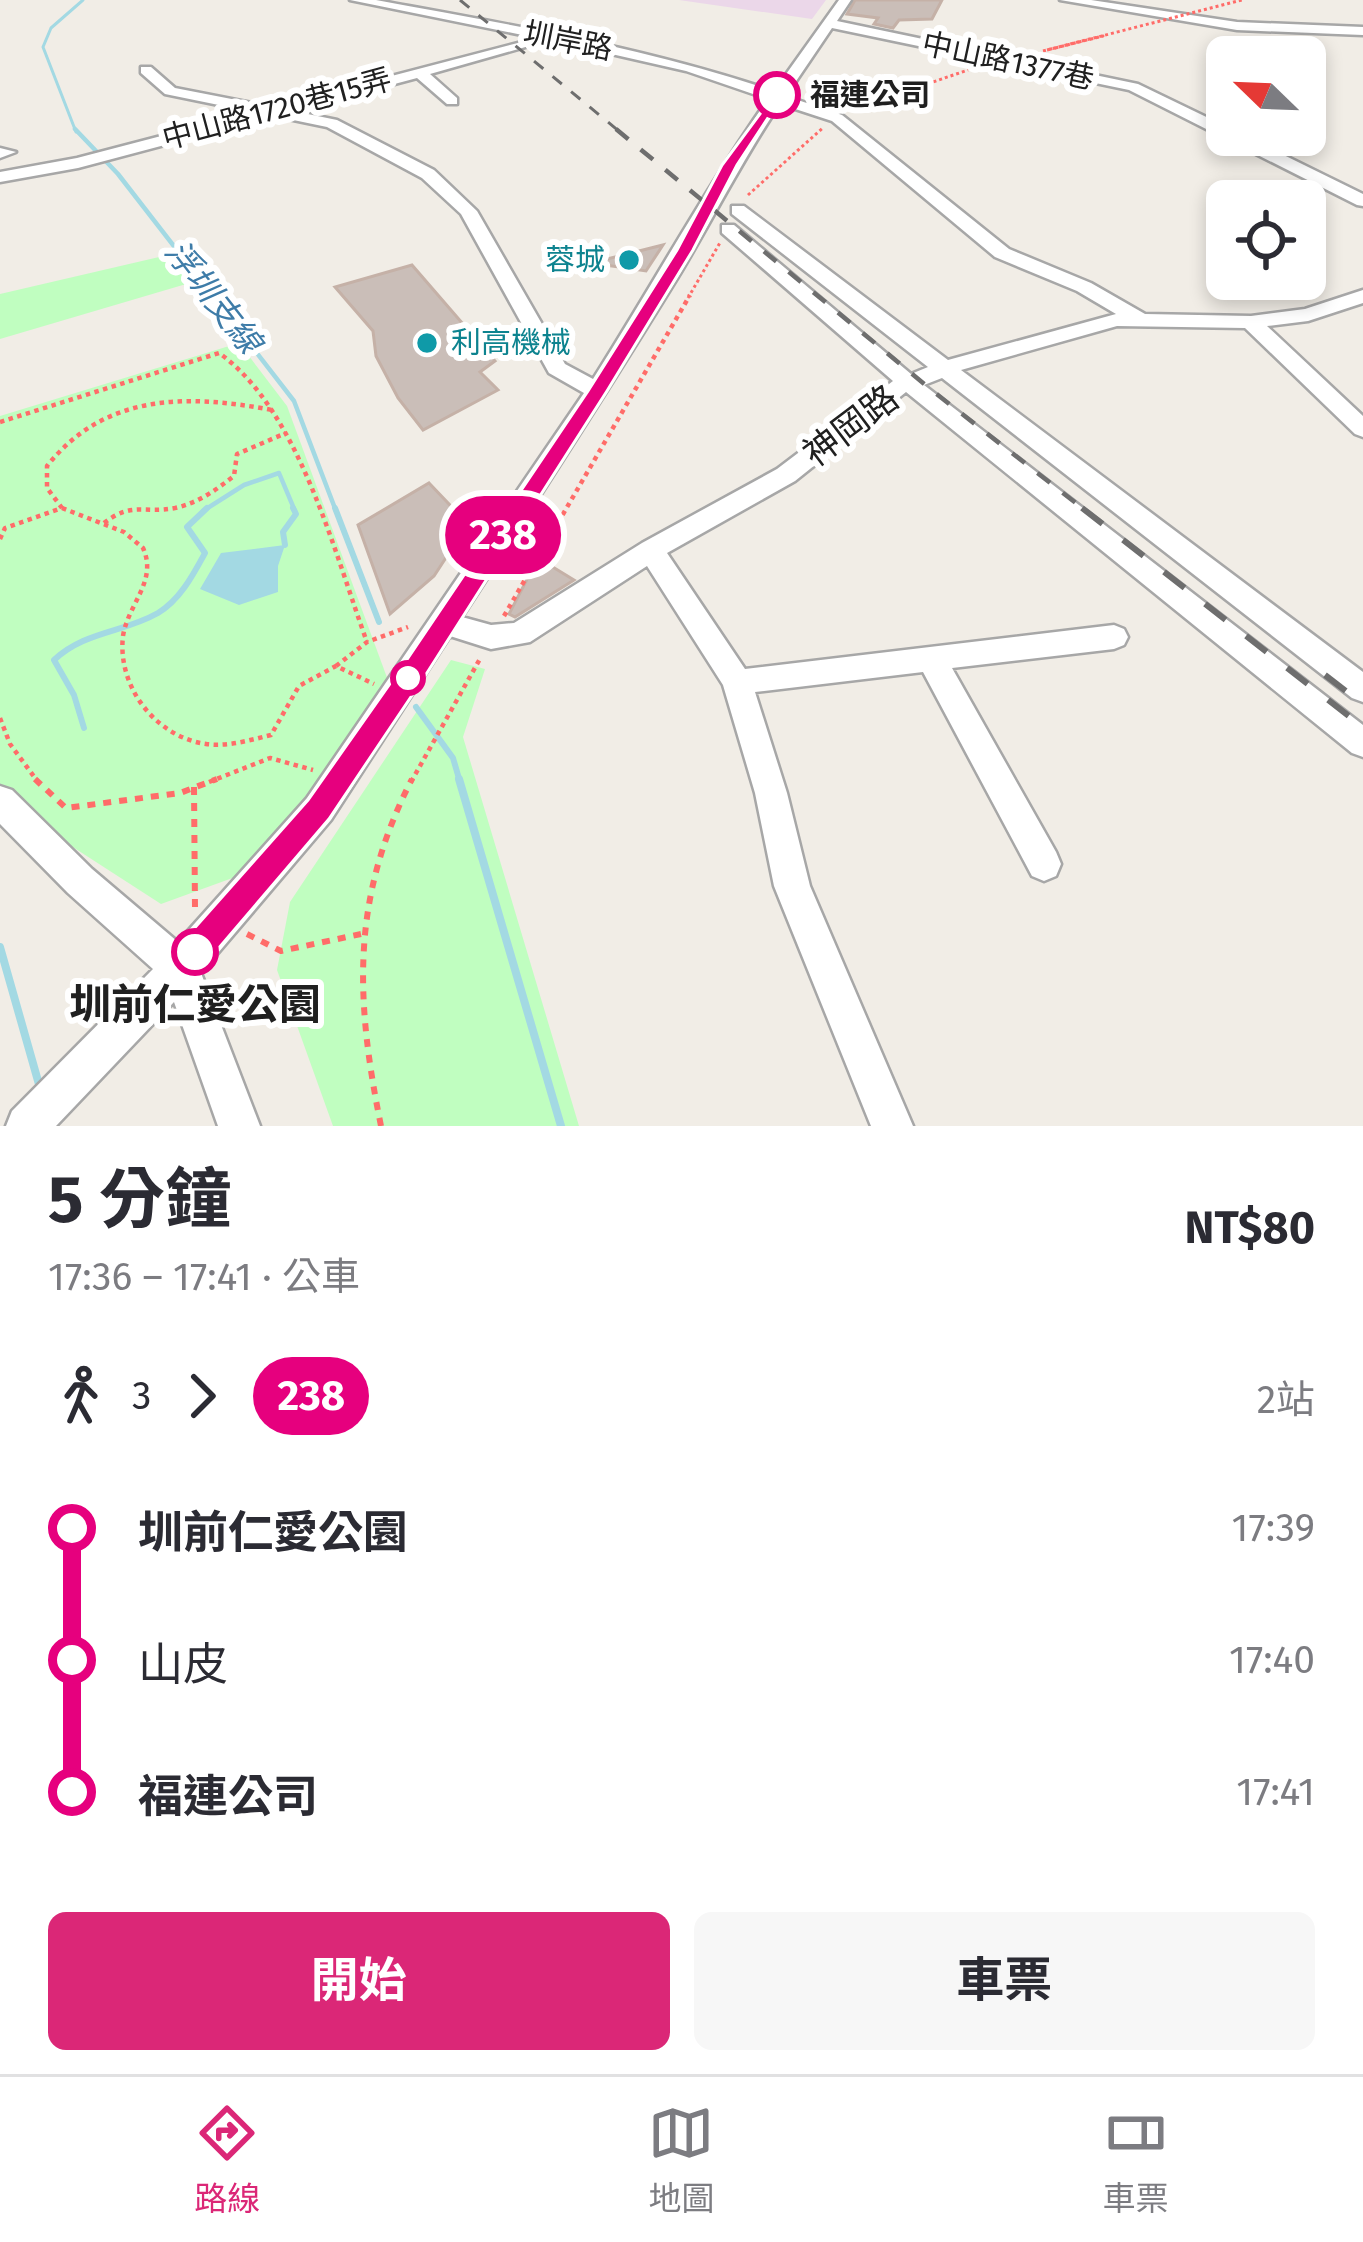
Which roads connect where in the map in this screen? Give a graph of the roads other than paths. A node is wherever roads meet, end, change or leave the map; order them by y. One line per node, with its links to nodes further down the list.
1 (356, 0): 6 (street, 圳岸路)
2 (845, 0): 4 (street)
3 (1066, 0): 5 (street)
4 (828, 23): 9 (street); 12 (street, 中山路1377巷)
5 (1363, 31)
6 (554, 38): 8 (street, 中山路1720巷15弄); 9 (street, 圳岸路)
7 (146, 70): 11 (street)
8 (418, 70): 10 (street); 11 (street, 中山路1720巷15弄)
9 (777, 95): 17 (street, 圳岸路); 21 (street)
10 (452, 101)
11 (270, 110): 14 (street, 中山路1720巷15弄); 21 (street)
12 (1206, 122)
13 (1273, 156): 15 (street)
14 (0, 177)
15 (1363, 201)
16 (1363, 296): 18 (street, 神岡路)
17 (1142, 321): 18 (street, 神岡路); 19 (street, 神岡路)
18 (1250, 322): 22 (street)
19 (941, 369): 20 (street, 神岡路); 20 (street); 28 (street)
20 (908, 382): 23 (street, 神岡路); 29 (street)
21 (597, 391): 24 (street)
22 (1363, 429)
23 (651, 550): 24 (street, 神岡路); 27 (street)
24 (442, 628): 32 (street)
25 (1114, 637): 26 (street)
26 (933, 662): 27 (street); 31 (street)
27 (737, 682): 35 (street)
28 (1363, 689)
29 (1363, 743)
30 (0, 801): 32 (street)
31 (1044, 865)
32 (180, 968): 33 (street); 34 (street)
33 (27, 1126)
34 (239, 1126)
35 (892, 1126)

